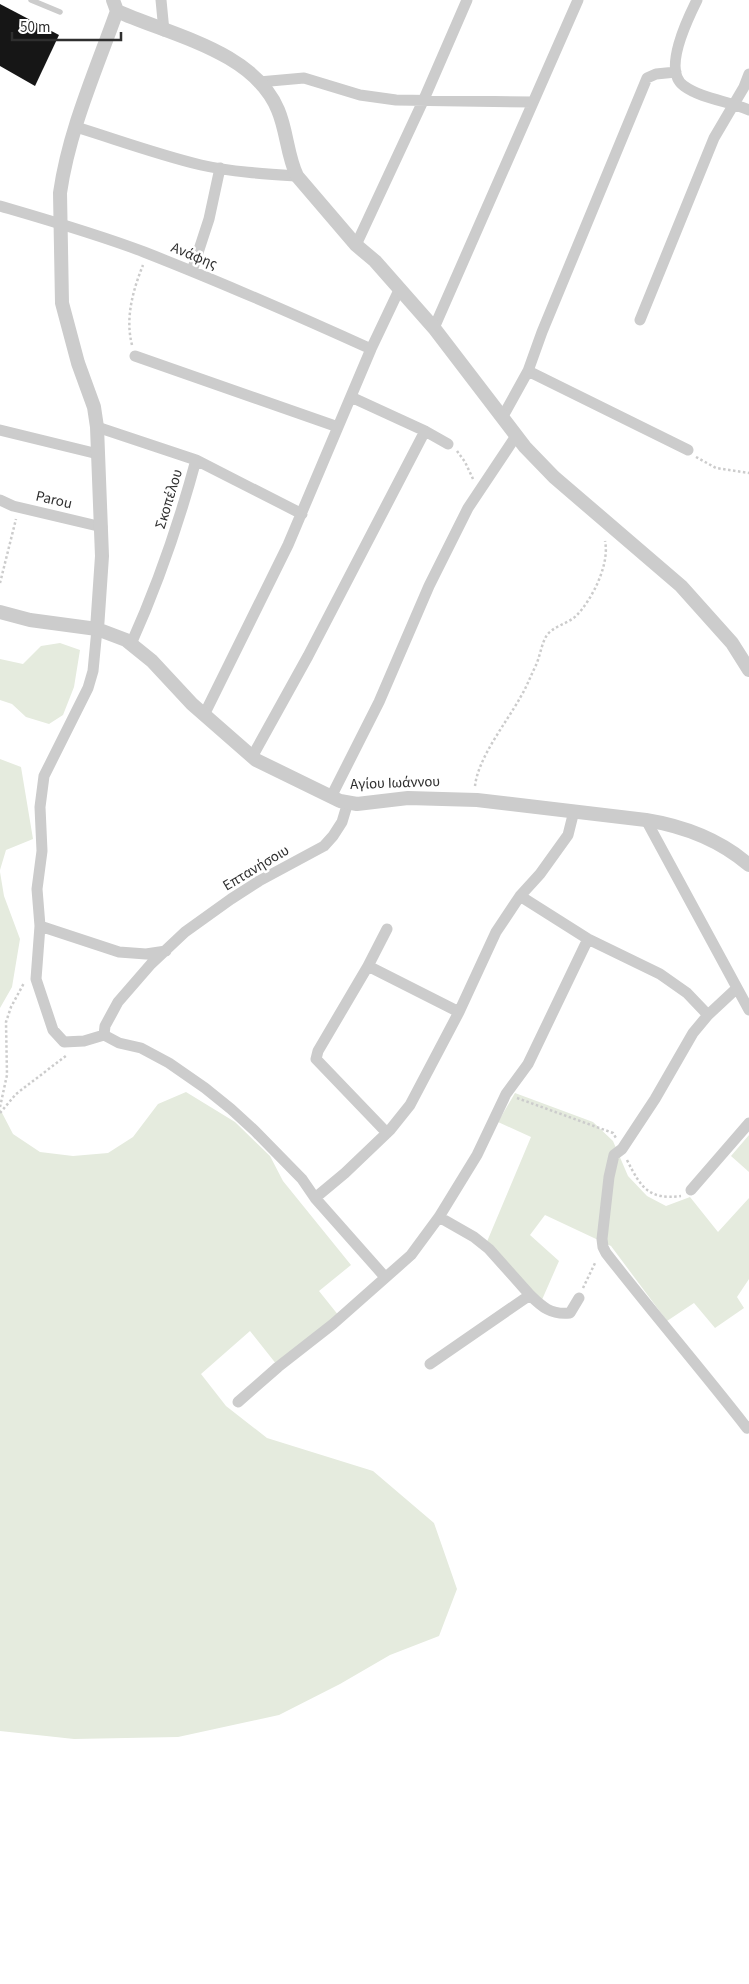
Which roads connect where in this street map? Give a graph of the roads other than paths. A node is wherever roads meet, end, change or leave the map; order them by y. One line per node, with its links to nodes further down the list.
1 (31, 0): 7 (lane)
2 (161, 0): 8 (street)
3 (467, 0): 12 (street)
4 (578, 0): 13 (street)
5 (697, 0): 9 (street)
6 (115, 6): 8 (street); 16 (street)
7 (60, 12)
8 (164, 31): 11 (street)
9 (676, 72): 14 (street); 28 (street)
10 (749, 74): 14 (street)
11 (259, 82): 12 (street); 18 (street)
12 (424, 100): 13 (street); 21 (street)
13 (533, 102): 25 (street)
14 (734, 104): 15 (street); 24 (street)
15 (749, 110)
16 (76, 127): 17 (street); 20 (street)
17 (220, 168): 18 (street); 22 (street)
18 (297, 176): 21 (street)
19 (0, 206): 20 (street, Ανάφης)
20 (60, 224): 22 (street, Ανάφης); 31 (street)
21 (356, 245): 23 (street)
22 (192, 271): 26 (street, Ανάφης)
23 (398, 290): 25 (street); 26 (street)
24 (640, 320)
25 (434, 328): 30 (street)
26 (371, 349): 29 (street)
27 (134, 356): 32 (street)
28 (528, 371): 30 (street); 37 (street)
29 (351, 397): 32 (street); 34 (street)
30 (502, 418): 35 (street)
31 (97, 427): 38 (street); 39 (street, Σκοπέλου)
32 (338, 427): 41 (street)
33 (0, 430): 38 (street)
34 (425, 431): 36 (street); 48 (street)
35 (516, 436): 46 (street); 49 (street)
36 (448, 444)
37 (688, 450)
38 (98, 454): 42 (street)
39 (196, 460): 41 (street); 45 (street, Σκοπέλου)
40 (0, 500): 42 (street, Parou)
41 (302, 514): 47 (street)
42 (102, 527): 44 (street)
43 (0, 612): 44 (street, Αγίου Ιωάννου)
44 (97, 629): 45 (street, Αγίου Ιωάννου); 55 (street)
45 (131, 644): 47 (street, Αγίου Ιωάννου)
46 (749, 670)
47 (204, 715): 48 (street, Αγίου Ιωάννου)
48 (252, 756): 49 (street, Αγίου Ιωάννου)
49 (331, 797): 50 (street, Αγίου Ιωάννου)
50 (348, 802): 51 (street, Αγίου Ιωάννου); 58 (street, Επτανήσοιυ)
51 (574, 811): 52 (street, Αγίου Ιωάννου); 54 (street)
52 (646, 820): 53 (street, Αγίου Ιωάννου); 60 (street)
53 (749, 865)
54 (520, 896): 57 (street); 62 (street)
55 (40, 926): 58 (street); 64 (street)
56 (387, 929): 59 (street)
57 (588, 939): 63 (street); 69 (street)
58 (166, 952): 64 (street, Επτανήσοιυ)
59 (368, 966): 62 (street); 66 (street)
60 (737, 988): 61 (street); 63 (street)
61 (749, 1010)
62 (459, 1012): 66 (street)
63 (708, 1016): 75 (street)
64 (104, 1035): 68 (street)
65 (749, 1123): 67 (street)
66 (387, 1134): 68 (street)
67 (691, 1190)
68 (315, 1198): 70 (street)
69 (439, 1217): 70 (street); 71 (street)
70 (385, 1277): 74 (street)
71 (530, 1295): 72 (street); 73 (street)
72 (579, 1298)
73 (430, 1364)
74 (238, 1402)
75 (749, 1427)

